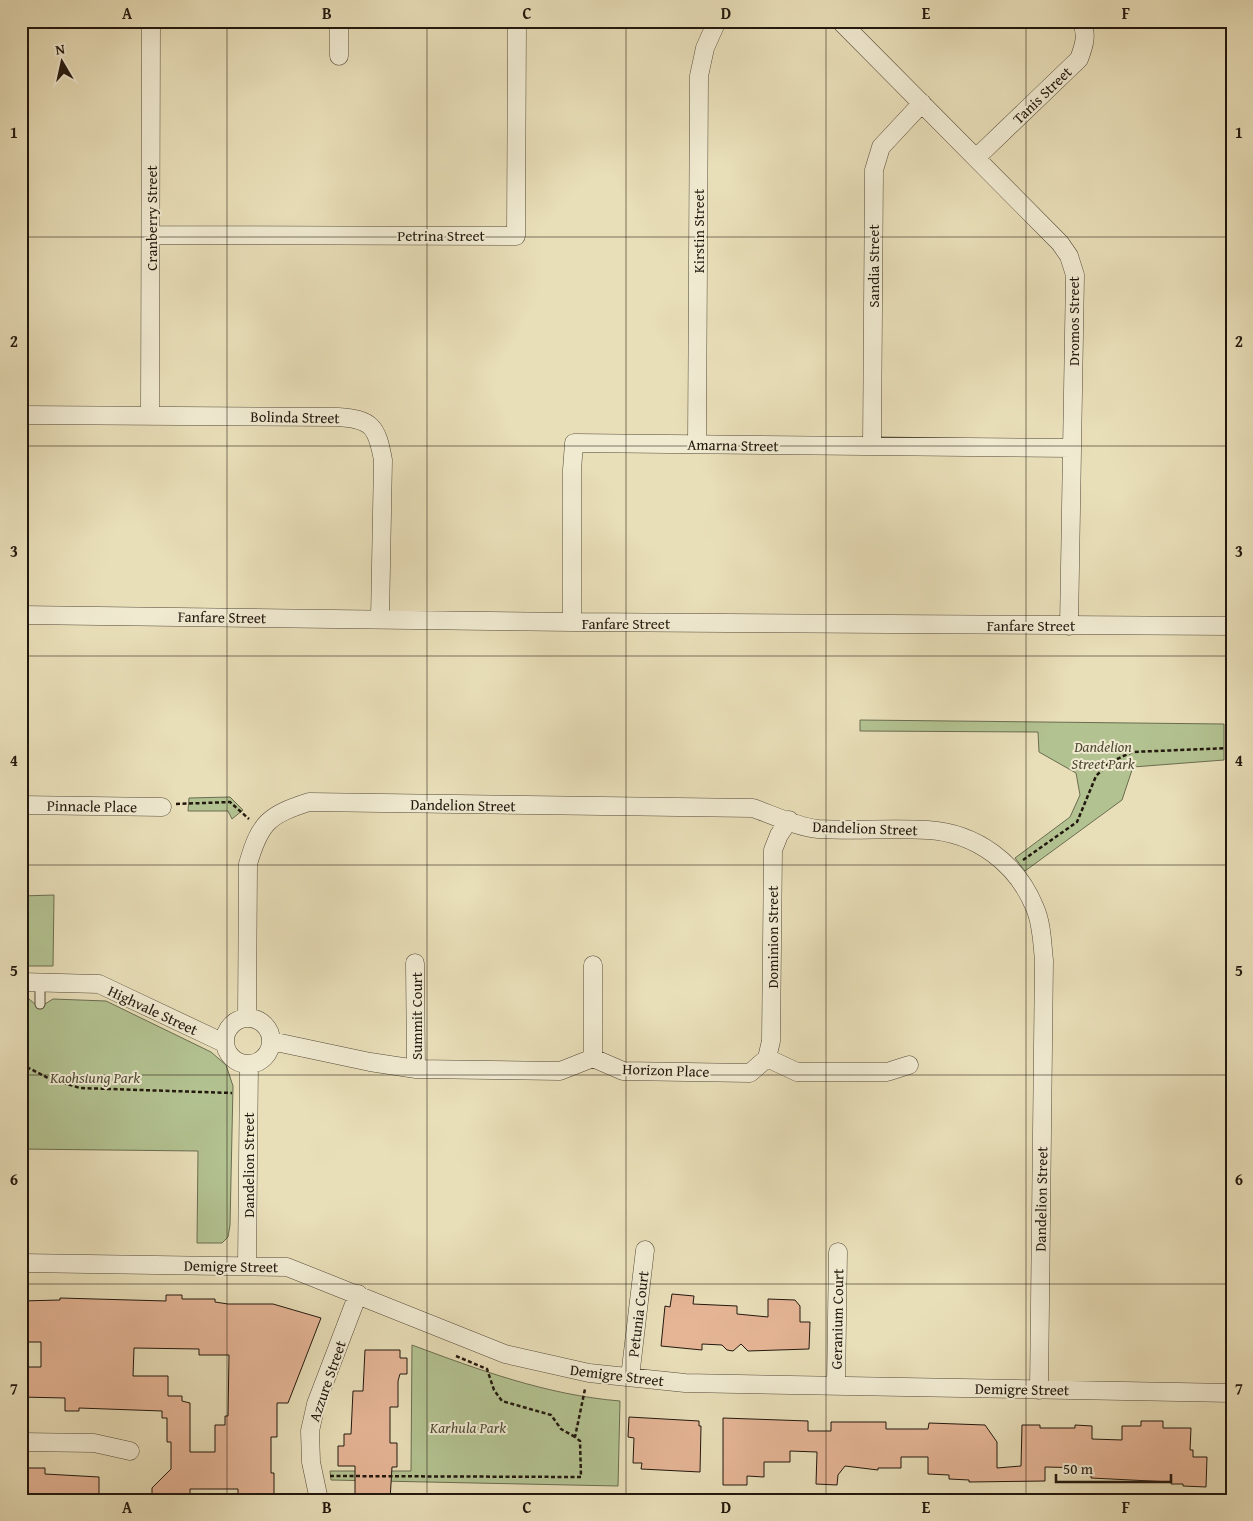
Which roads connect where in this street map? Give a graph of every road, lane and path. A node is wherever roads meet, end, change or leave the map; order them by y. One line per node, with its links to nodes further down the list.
1 (152, 21): 10 (street, Cranberry Street)
2 (339, 21): 7 (street)
3 (518, 21): 10 (street, Petrina Street)
4 (717, 21): 13 (street, Kirstin Street)
5 (840, 21): 8 (street, Dromos Street)
6 (1081, 21): 9 (street, Tanis Street)
7 (339, 56)
8 (922, 104): 9 (street, Dromos Street); 14 (street, Sandia Street)
9 (976, 158): 15 (street, Dromos Street)
10 (151, 235): 12 (street, Cranberry Street)
11 (21, 415): 12 (street, Bolinda Street)
12 (150, 415): 17 (street, Bolinda Street)
13 (697, 444): 14 (street, Amarna Street); 18 (street, Amarna Street)
14 (872, 446): 15 (street, Amarna Street)
15 (1072, 448): 19 (street, Dromos Street)
16 (21, 615): 17 (street, Fanfare Street)
17 (380, 619): 18 (street, Fanfare Street)
18 (572, 622): 19 (street, Fanfare Street)
19 (1069, 626): 20 (street, Fanfare Street)
20 (1232, 626)
21 (1229, 748): 26 (path)
22 (21, 805): 23 (street, Pinnacle Place)
23 (162, 807): 25 (path)
24 (789, 820): 25 (street, Dandelion Street); 26 (street, Dandelion Street); 36 (street, Dominion Street)
25 (261, 829): 32 (street, Dandelion Street)
26 (1012, 869): 51 (street, Dandelion Street)
27 (415, 963): 40 (street, Summit Court)
28 (593, 966): 35 (street)
29 (21, 982): 30 (street, Highvale Street)
30 (40, 982): 31 (lane); 34 (street, Highvale Street)
31 (40, 1004)
32 (247, 1017): 33 (street); 34 (street)
33 (271, 1041): 38 (street); 40 (street)
34 (224, 1043): 38 (street)
35 (593, 1058): 36 (street, Horizon Place); 40 (street)
36 (767, 1058): 39 (street)
37 (21, 1064): 41 (path)
38 (249, 1064): 41 (street, Dandelion Street)
39 (909, 1065)
40 (416, 1069)
41 (248, 1093): 45 (street, Dandelion Street)
42 (645, 1250): 49 (street, Petunia Court)
43 (838, 1252): 50 (street, Geranium Court)
44 (21, 1263): 45 (street, Demigre Street)
45 (247, 1265): 46 (street, Demigre Street)
46 (358, 1294): 48 (street, Demigre Street); 56 (street, Azzure Street)
47 (456, 1356): 53 (path)
48 (589, 1373): 49 (street, Demigre Street); 53 (path)
49 (630, 1377): 50 (street, Demigre Street)
50 (836, 1386): 51 (street, Demigre Street)
51 (1039, 1390): 52 (street, Demigre Street)
52 (1232, 1393)
53 (575, 1437): 56 (path)
54 (21, 1442): 55 (street)
55 (130, 1451)
56 (314, 1480): 57 (street, Azzure Street)
57 (319, 1500)

